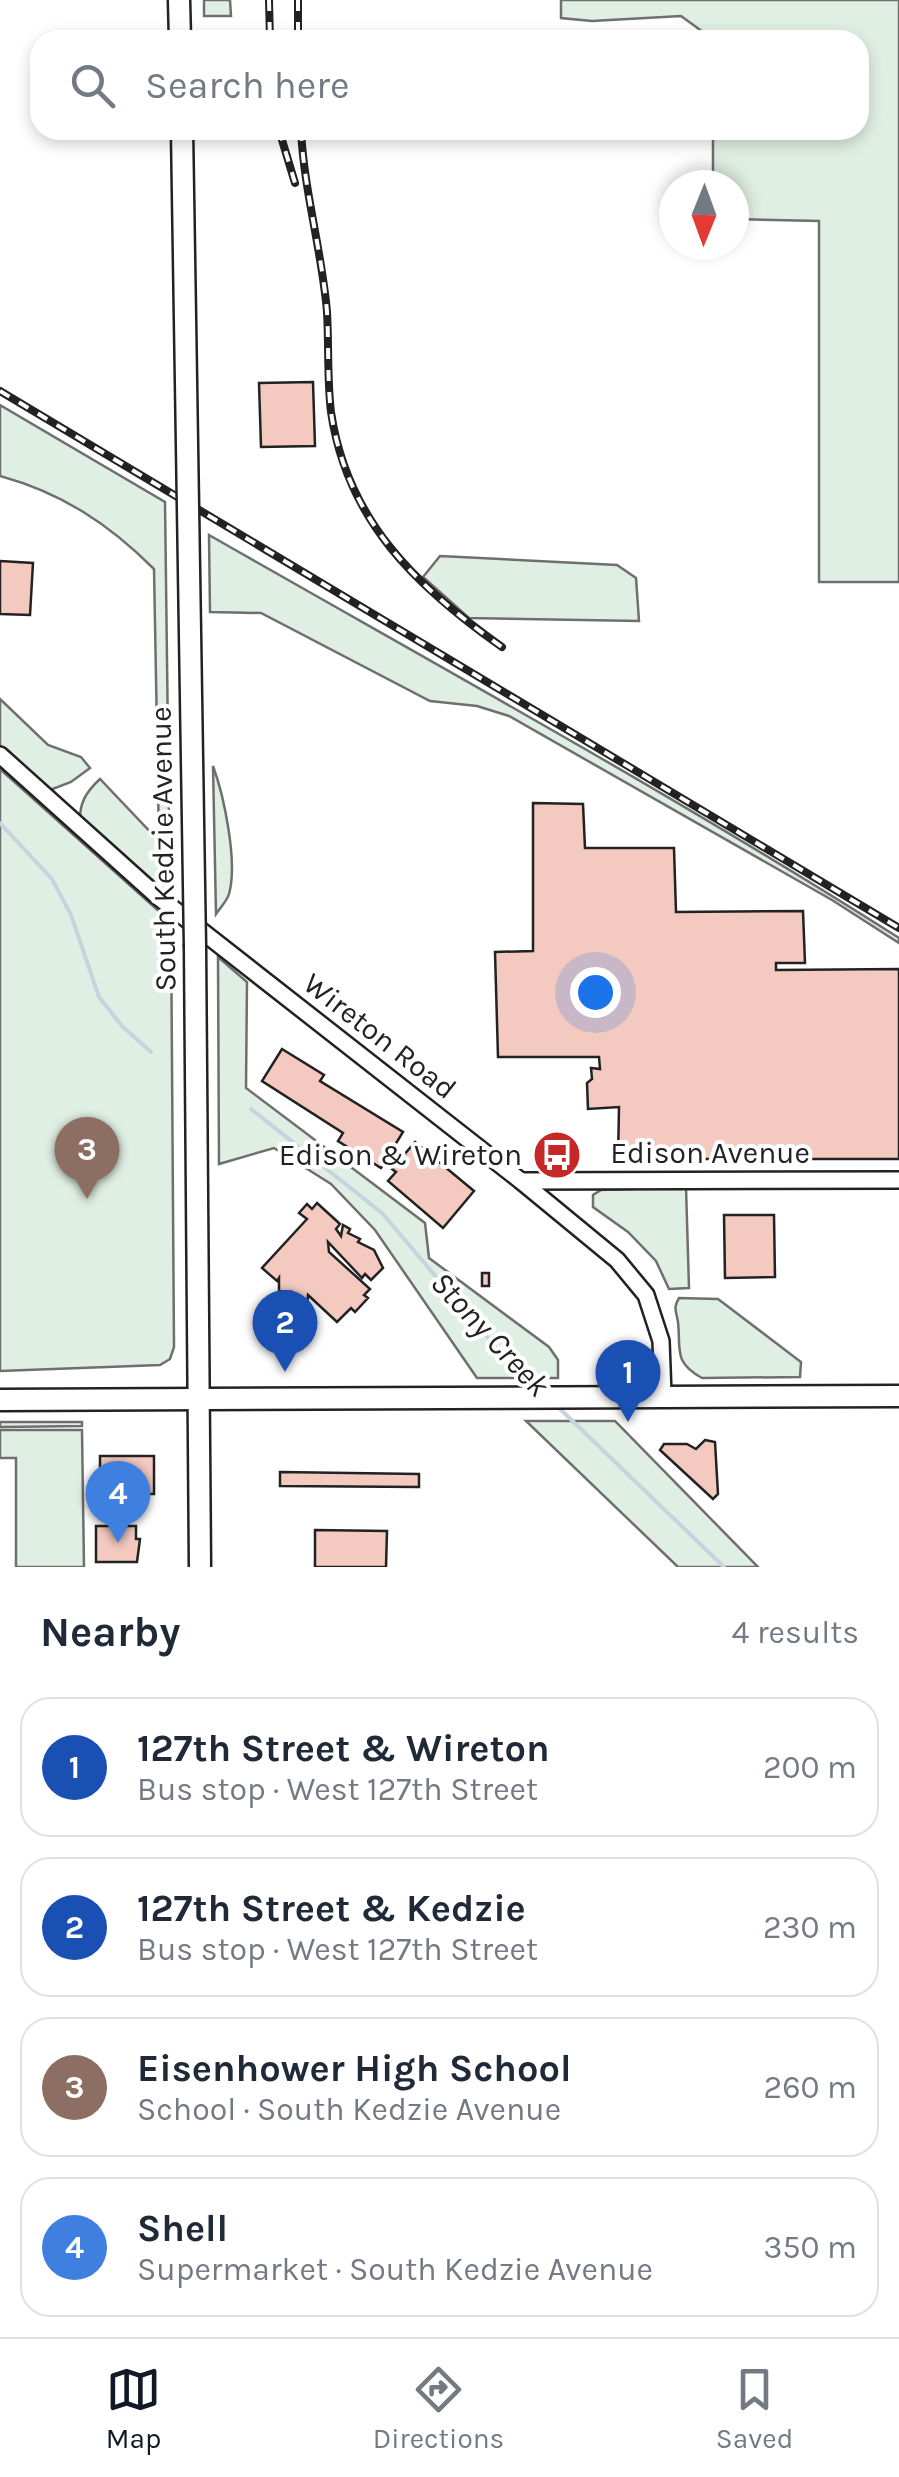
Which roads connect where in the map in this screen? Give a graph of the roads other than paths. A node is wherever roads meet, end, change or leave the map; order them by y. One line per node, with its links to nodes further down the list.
1 (180, 0): 2 (main road)
2 (180, 30)
3 (182, 140): 9 (main road, South Kedzie Avenue, bridge)
4 (0, 756): 5 (street, Wireton Road)
5 (522, 1180): 6 (street, Edison Avenue); 7 (street, Wireton Road)
6 (899, 1180)
7 (664, 1395): 8 (main road); 9 (main road)
8 (899, 1396)
9 (198, 1399): 10 (main road); 11 (main road, South Kedzie Avenue)
10 (0, 1400)
11 (200, 1567)

